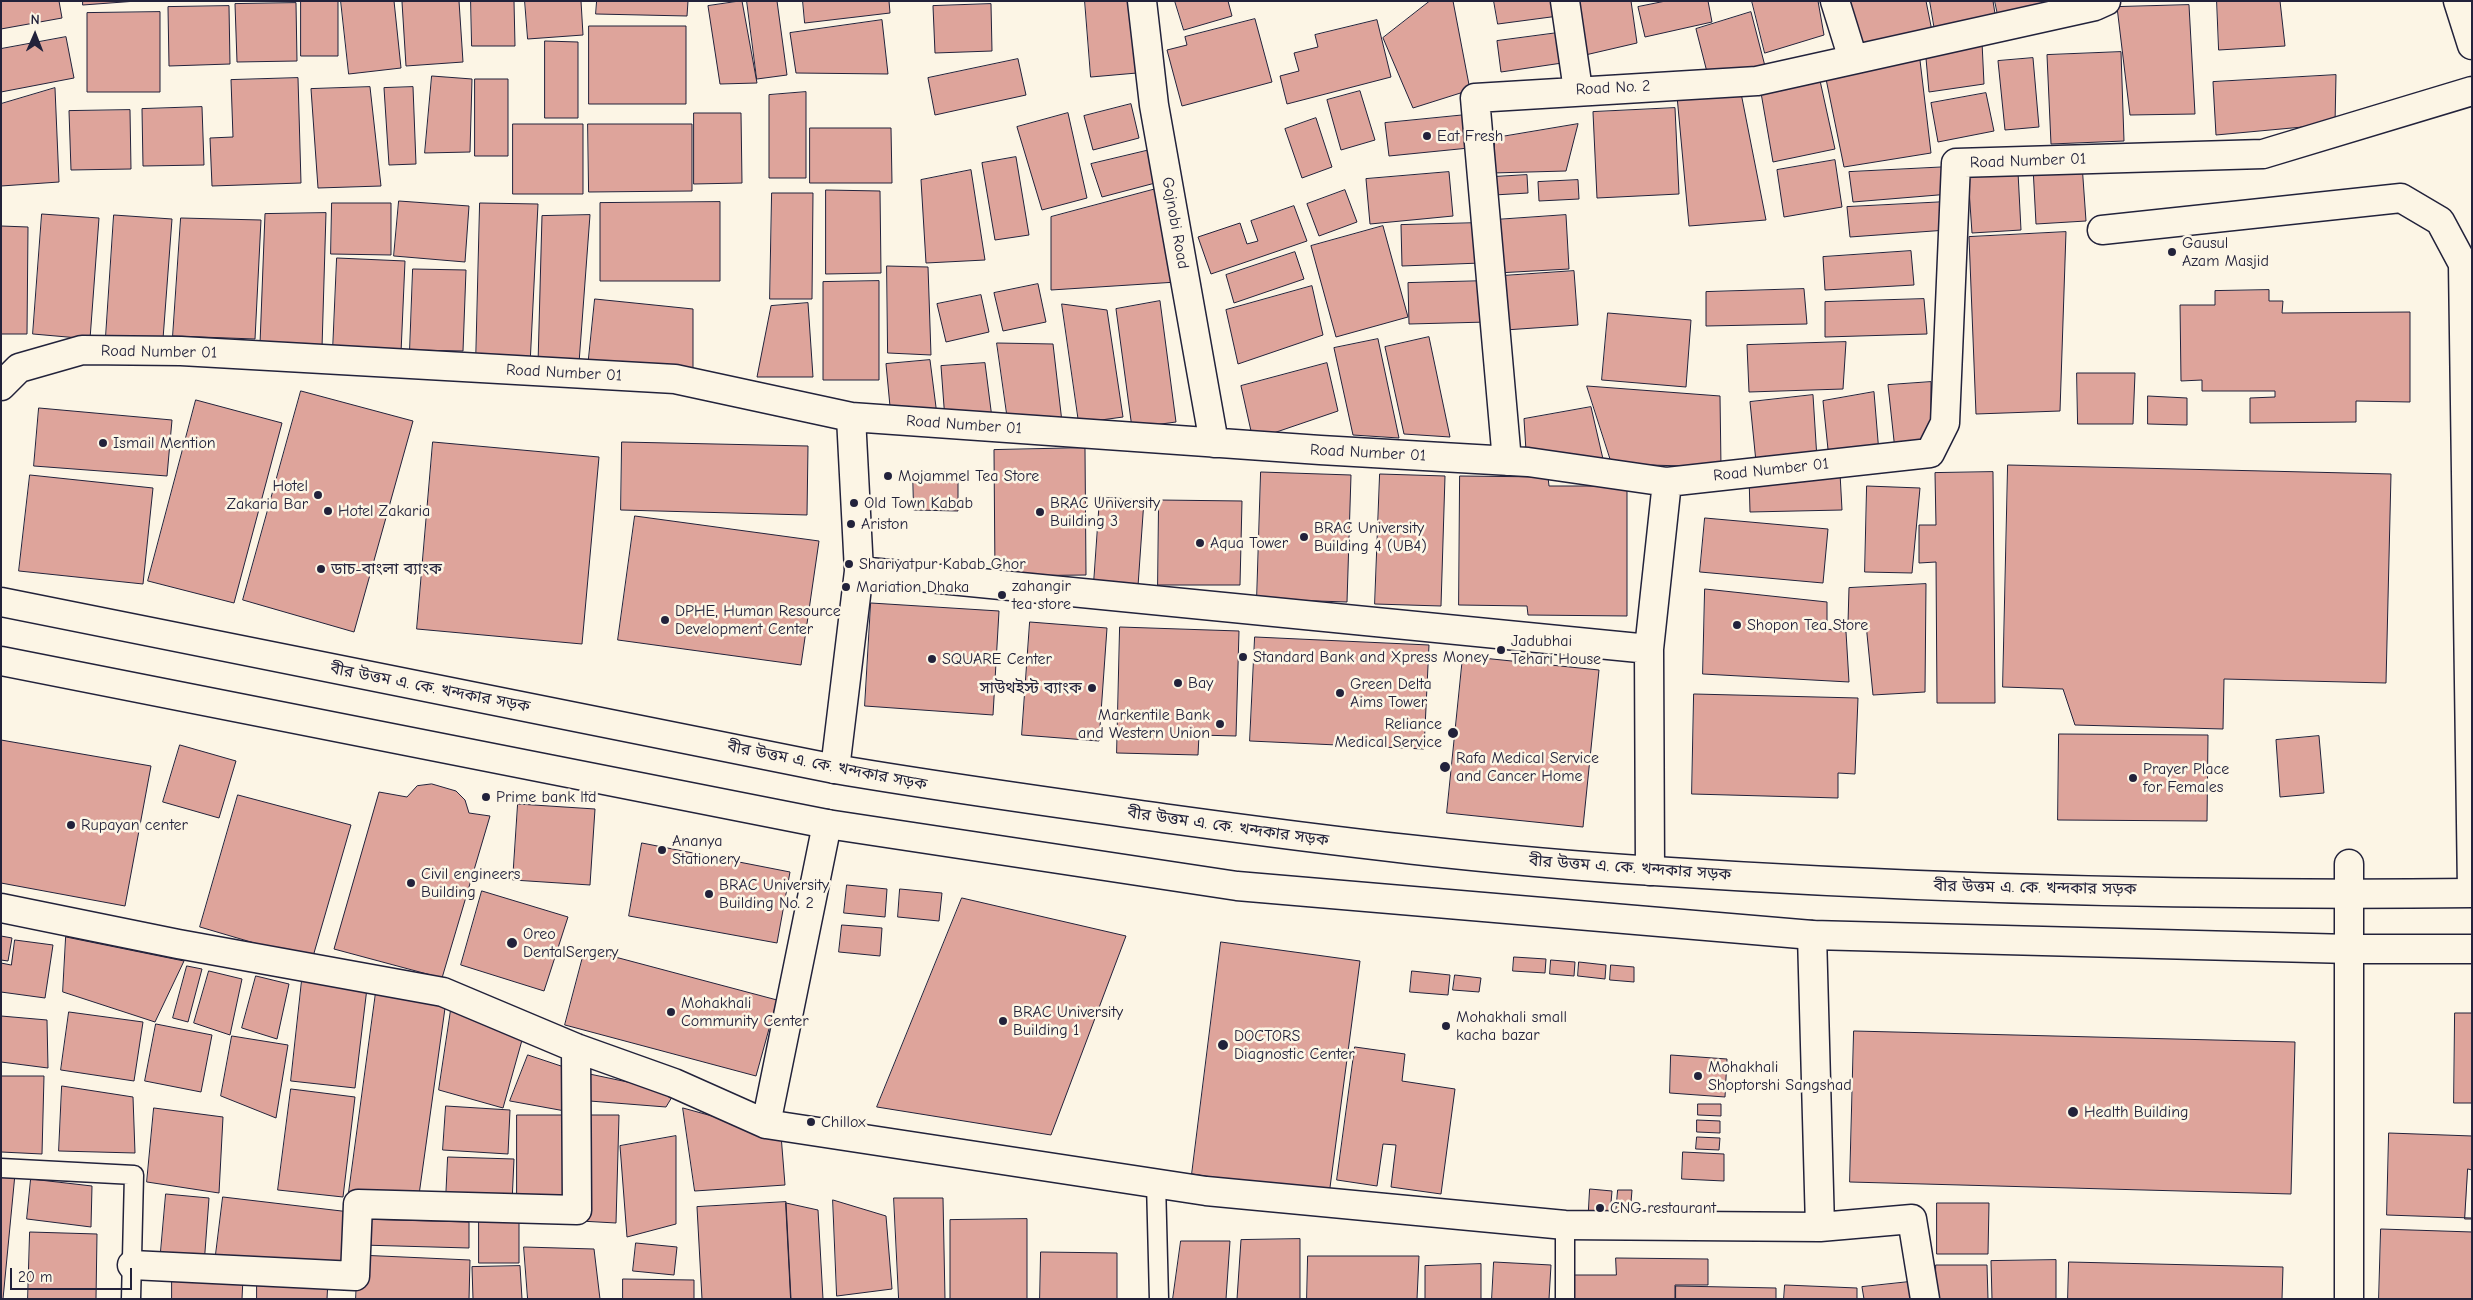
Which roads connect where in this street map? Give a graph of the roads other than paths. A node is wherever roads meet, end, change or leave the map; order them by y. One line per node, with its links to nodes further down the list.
1 (1142, 1): 13 (street, Gojnobi Road)
2 (1565, 1): 8 (street)
3 (1835, 1): 7 (street)
4 (2106, 1): 7 (street, Road No. 2)
5 (2458, 1): 6 (street)
6 (2472, 45)
7 (1853, 59): 8 (street, Road No. 2)
8 (1578, 90): 14 (street, Road No. 2)
9 (2472, 91): 15 (street, Road Number 01)
10 (2102, 230): 24 (street)
11 (1, 386): 12 (street, Road Number 01)
12 (851, 416): 13 (street, Road Number 01); 16 (street)
13 (1214, 443): 14 (street, Road Number 01)
14 (1507, 460): 15 (street, Road Number 01)
15 (1667, 482): 18 (street)
16 (859, 570): 18 (street); 20 (street)
17 (1, 602): 20 (street, বীর উত্তম এ. কে. খন্দকার সড়ক)
18 (1650, 649): 23 (street)
19 (1, 661): 21 (street)
20 (834, 769): 23 (street, বীর উত্তম এ. কে. খন্দকার সড়ক)
21 (827, 824): 27 (street); 31 (street)
22 (2350, 864): 25 (street)
23 (1650, 871): 25 (street, বীর উত্তম এ. কে. খন্দকার সড়ক)
24 (2472, 892): 25 (street, বীর উত্তম এ. কে. খন্দকার সড়ক)
25 (2350, 894): 28 (street)
26 (1, 908): 30 (street)
27 (1812, 935): 28 (street); 35 (street)
28 (2350, 949): 29 (street); 41 (street)
29 (2472, 949)
30 (576, 1048): 31 (street); 36 (street)
31 (766, 1124): 33 (street)
32 (1, 1168): 36 (lane)
33 (1156, 1182): 34 (street); 38 (lane)
34 (1565, 1225): 35 (street); 39 (lane)
35 (1820, 1227): 40 (street)
36 (132, 1265): 37 (lane)
37 (131, 1299)
38 (1159, 1299)
39 (1564, 1299)
40 (1925, 1299)
41 (2349, 1299)

